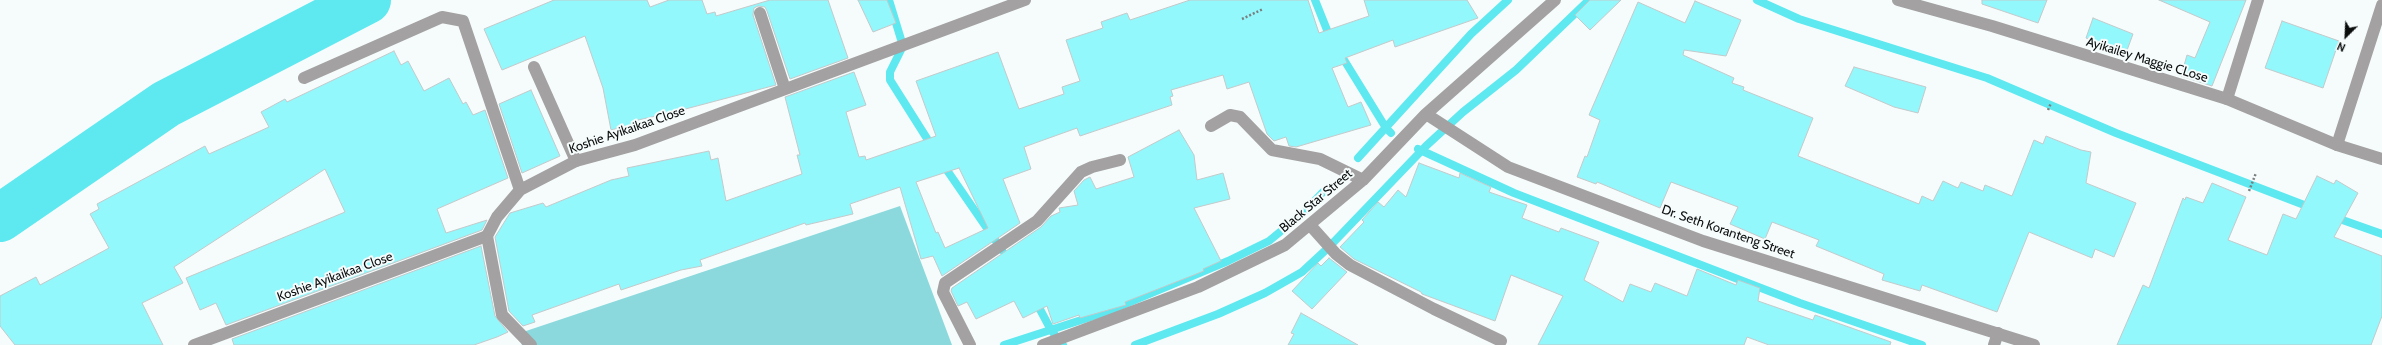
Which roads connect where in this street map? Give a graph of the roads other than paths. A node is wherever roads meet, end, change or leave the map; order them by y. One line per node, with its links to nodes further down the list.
1 (1025, 0): 9 (street, Koshie Ayikaikaa Close)
2 (1555, 0): 11 (street, Black Star Street)
3 (1898, 0): 10 (street, Ayikailey Maggie CLose)
4 (2258, 0): 10 (street)
5 (2382, 5): 13 (street)
6 (760, 13): 9 (street)
7 (534, 67): 16 (street)
8 (304, 78): 18 (street)
9 (785, 89): 16 (street, Koshie Ayikaikaa Close)
10 (2227, 99): 13 (street, Ayikailey Maggie CLose)
11 (1426, 114): 17 (street, Black Star Street); 21 (street, Dr. Seth Koranteng Street)
12 (1211, 126): 17 (street)
13 (2336, 145): 14 (street, Ayikailey Maggie CLose)
14 (2382, 159)
15 (1120, 160): 25 (street)
16 (576, 161): 18 (street, Koshie Ayikaikaa Close)
17 (1363, 180): 19 (street, Black Star Street)
18 (520, 190): 20 (street, Koshie Ayikaikaa Close)
19 (1310, 225): 22 (street); 26 (street, Black Star Street)
20 (488, 236): 23 (street, Koshie Ayikaikaa Close); 24 (street)
21 (1998, 333): 27 (street); 28 (street, Dr. Seth Koranteng Street)
22 (1501, 341)
23 (194, 345)
24 (531, 345)
25 (970, 345)
26 (1043, 345)
27 (1994, 345)
28 (2034, 345)

